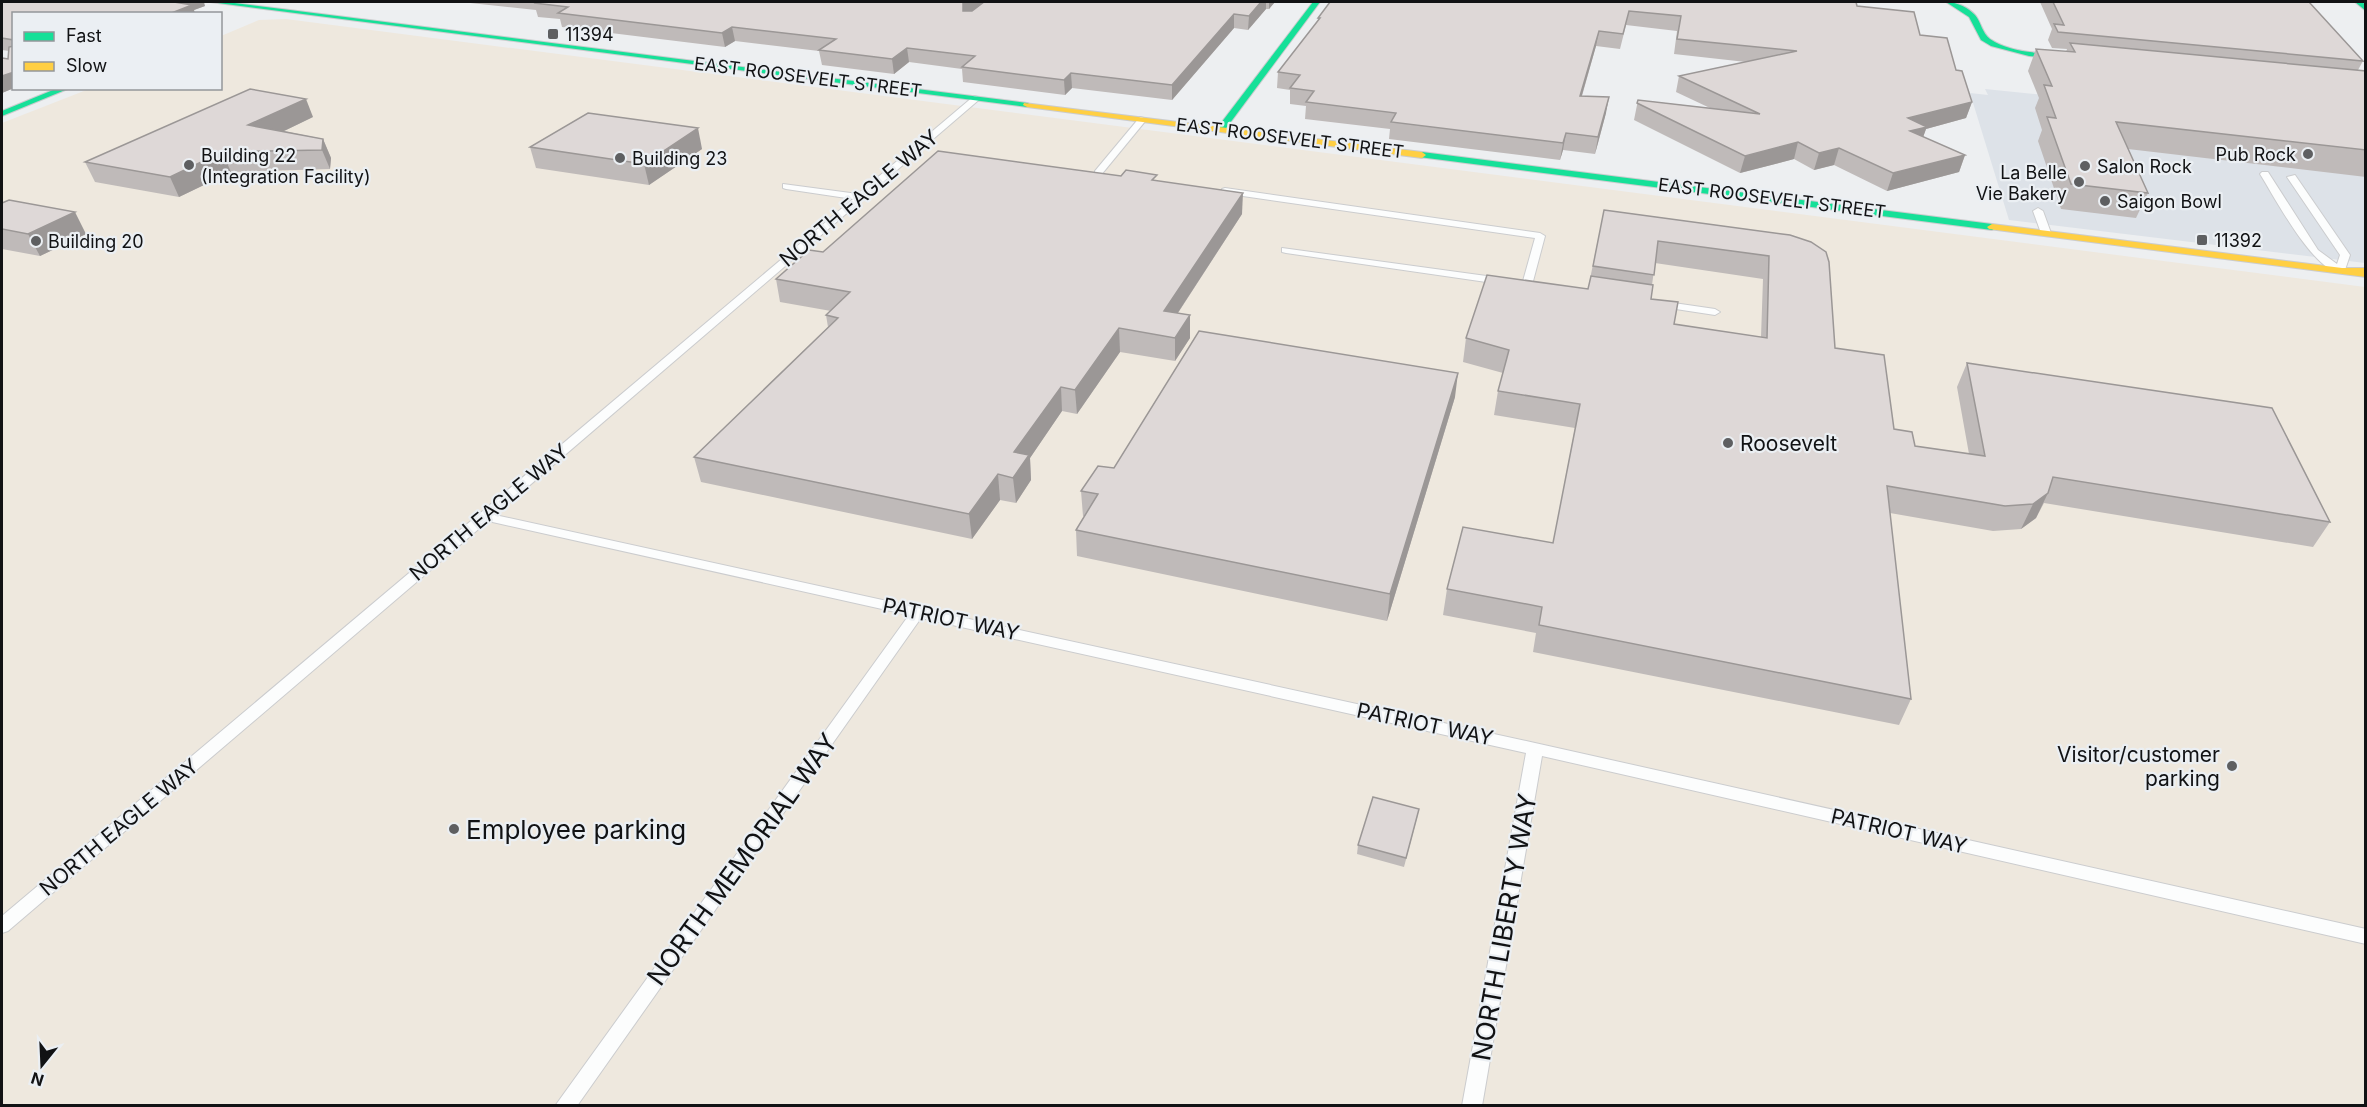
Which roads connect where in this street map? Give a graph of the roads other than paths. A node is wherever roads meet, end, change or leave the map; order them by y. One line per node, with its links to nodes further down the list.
1 (214, 2): 6 (street, EAST ROOSEVELT STREET)
2 (285, 2): 6 (street)
3 (1316, 2): 14 (street)
4 (1950, 2): 9 (street)
5 (2359, 2): 7 (street)
6 (268, 8): 8 (street); 11 (street, EAST ROOSEVELT STREET)
7 (2366, 9)
8 (237, 21)
9 (2088, 59)
10 (61, 90): 12 (street)
11 (976, 98): 13 (street, EAST ROOSEVELT STREET); 22 (lane, NORTH EAGLE WAY)
12 (2, 114)
13 (1143, 119): 14 (street, EAST ROOSEVELT STREET); 16 (lane)
14 (1221, 129): 24 (street, EAST ROOSEVELT STREET)
15 (1086, 171): 16 (lane)
16 (1098, 173): 17 (lane)
17 (1109, 174)
18 (2265, 174): 26 (lane)
19 (2292, 177): 26 (lane)
20 (786, 186): 22 (lane)
21 (1214, 189): 28 (lane)
22 (860, 197): 32 (lane, NORTH EAGLE WAY)
23 (2038, 211): 24 (lane)
24 (2046, 233): 26 (street, EAST ROOSEVELT STREET)
25 (1286, 250): 28 (lane)
26 (2340, 271): 27 (street, EAST ROOSEVELT STREET)
27 (2366, 273)
28 (1527, 285): 29 (lane)
29 (1539, 287)
30 (1645, 302): 31 (lane)
31 (1715, 312)
32 (484, 516): 33 (lane, PATRIOT WAY); 35 (lane, NORTH EAGLE WAY)
33 (918, 612): 34 (lane, PATRIOT WAY); 37 (lane, NORTH MEMORIAL WAY)
34 (1535, 749): 36 (lane, PATRIOT WAY); 38 (lane, NORTH LIBERTY WAY)
35 (2, 926)
36 (2366, 937)
37 (565, 1106)
38 (1472, 1106)

